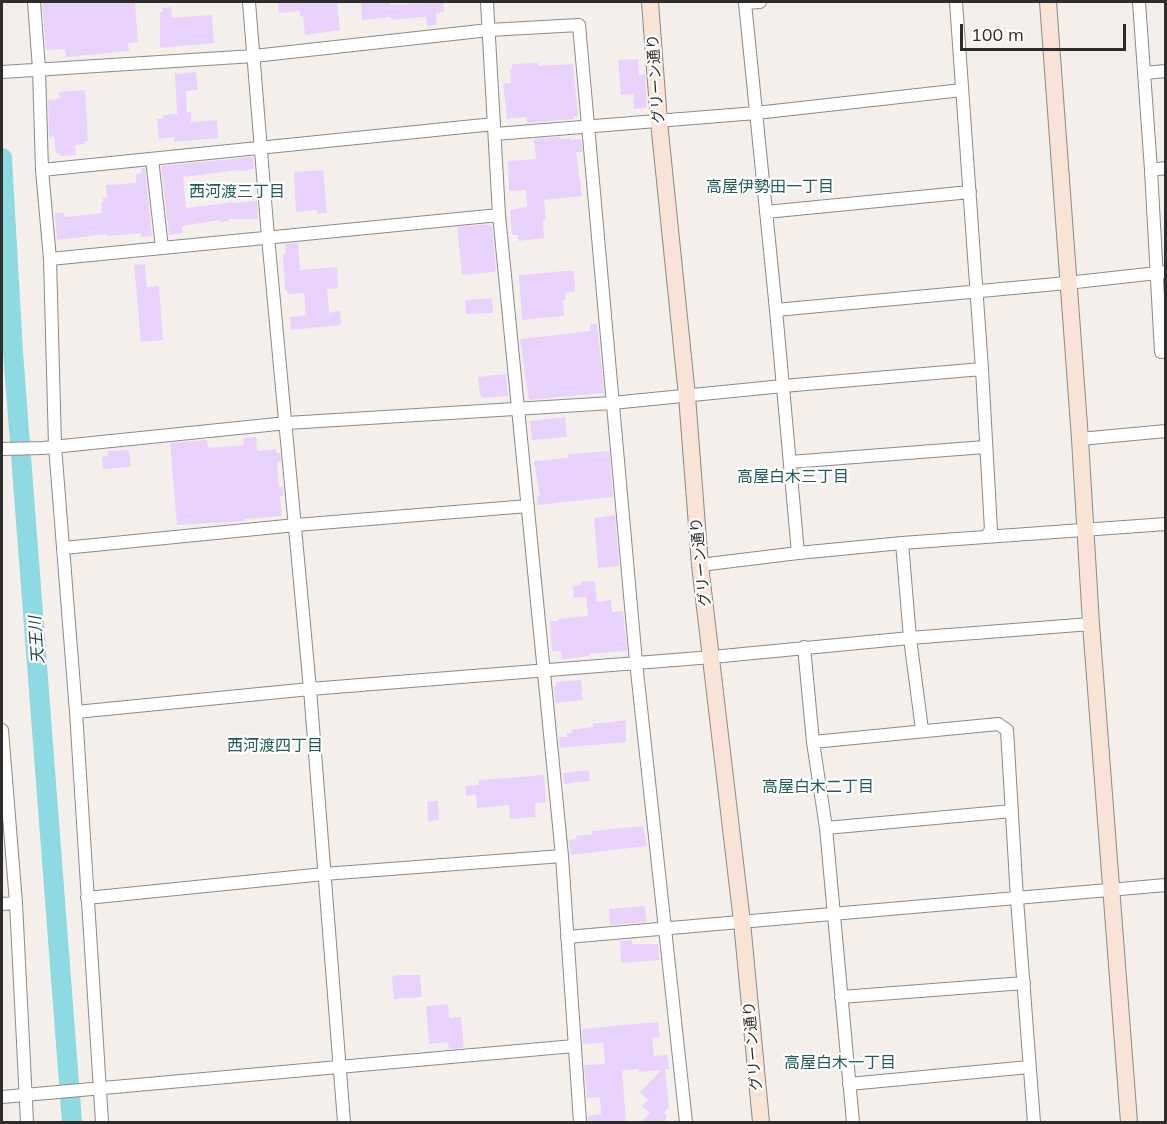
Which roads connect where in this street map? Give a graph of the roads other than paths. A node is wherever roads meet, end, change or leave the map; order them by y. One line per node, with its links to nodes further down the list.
1 (34, 2): 11 (street)
2 (249, 2): 10 (street)
3 (487, 2): 9 (street)
4 (650, 2): 17 (street, グリーン通り)
5 (760, 2): 16 (street)
6 (956, 2): 15 (street)
7 (1048, 2): 32 (street)
8 (1139, 2): 14 (street)
9 (489, 30): 10 (street); 18 (street); 19 (street)
10 (254, 56): 11 (street); 20 (street)
11 (39, 69): 13 (street); 23 (street)
12 (1166, 71): 14 (street)
13 (2, 72)
14 (1144, 73): 24 (street)
15 (962, 90): 16 (street); 25 (street)
16 (756, 113): 17 (street); 26 (street)
17 (659, 122): 18 (street); 38 (street, グリーン通り)
18 (587, 127): 19 (street); 39 (street)
19 (494, 129): 20 (street); 27 (street)
20 (261, 148): 21 (street); 28 (street)
21 (152, 159): 23 (street); 29 (street)
22 (1166, 168): 24 (street)
23 (42, 170): 30 (street)
24 (1151, 170): 31 (street)
25 (970, 192): 26 (street); 33 (street)
26 (766, 212): 34 (street)
27 (500, 215): 28 (street); 40 (street)
28 (268, 237): 29 (street); 41 (street)
29 (162, 248): 30 (street)
30 (50, 259): 44 (street)
31 (1162, 272): 32 (street); 35 (street)
32 (1067, 283): 33 (street); 43 (street)
33 (976, 291): 34 (street); 36 (street)
34 (776, 310): 37 (street)
35 (1166, 351)
36 (982, 369): 37 (street); 45 (street)
37 (783, 386): 38 (street); 47 (street)
38 (687, 396): 39 (street); 56 (street, グリーン通り)
39 (612, 403): 40 (street); 61 (street)
40 (517, 408): 41 (street); 48 (street)
41 (287, 423): 44 (street); 50 (street)
42 (1166, 431): 43 (street)
43 (1080, 439): 51 (street)
44 (49, 447): 46 (street); 54 (street)
45 (985, 447): 47 (street); 52 (street)
46 (2, 449)
47 (790, 462): 55 (street)
48 (528, 506): 50 (street); 62 (street)
49 (1166, 524): 51 (street)
50 (296, 525): 54 (street); 63 (street)
51 (1084, 530): 52 (street); 57 (street)
52 (986, 537): 53 (street)
53 (902, 543): 55 (street); 58 (street)
54 (64, 548): 64 (street)
55 (798, 553): 56 (street)
56 (700, 565): 60 (street, グリーン通り)
57 (1091, 624): 58 (street); 73 (street)
58 (910, 638): 59 (street); 66 (street)
59 (804, 647): 60 (street); 67 (street)
60 (712, 657): 61 (street); 79 (street, グリーン通り)
61 (636, 662): 62 (street); 80 (street)
62 (544, 671): 63 (street); 70 (street)
63 (310, 689): 64 (street); 71 (street)
64 (76, 712): 74 (street)
65 (2, 730): 76 (street)
66 (922, 730): 67 (street); 68 (street)
67 (813, 741): 69 (street)
68 (1012, 811): 69 (street); 75 (street)
69 (825, 828): 78 (street)
70 (562, 856): 71 (street); 81 (street)
71 (324, 874): 74 (street); 85 (street)
72 (1166, 885): 73 (street)
73 (1111, 890): 75 (street); 99 (street)
74 (87, 898): 88 (street)
75 (1017, 899): 78 (street); 82 (street)
76 (16, 903): 77 (street); 89 (street)
77 (2, 904)
78 (834, 914): 79 (street); 83 (street)
79 (742, 922): 80 (street); 96 (street, グリーン通り)
80 (666, 929): 81 (street); 95 (street)
81 (567, 937): 84 (street)
82 (1024, 983): 83 (street); 86 (street)
83 (840, 997): 87 (street)
84 (574, 1046): 85 (street); 94 (street)
85 (340, 1066): 88 (street); 93 (street)
86 (1029, 1066): 87 (street); 98 (street)
87 (849, 1084): 97 (street)
88 (94, 1089): 89 (street); 92 (street)
89 (31, 1095): 90 (street); 91 (street)
90 (2, 1097)
91 (27, 1122)
92 (102, 1122)
93 (344, 1122)
94 (580, 1122)
95 (686, 1122)
96 (760, 1122)
97 (853, 1122)
98 (1034, 1122)
99 (1129, 1122)

